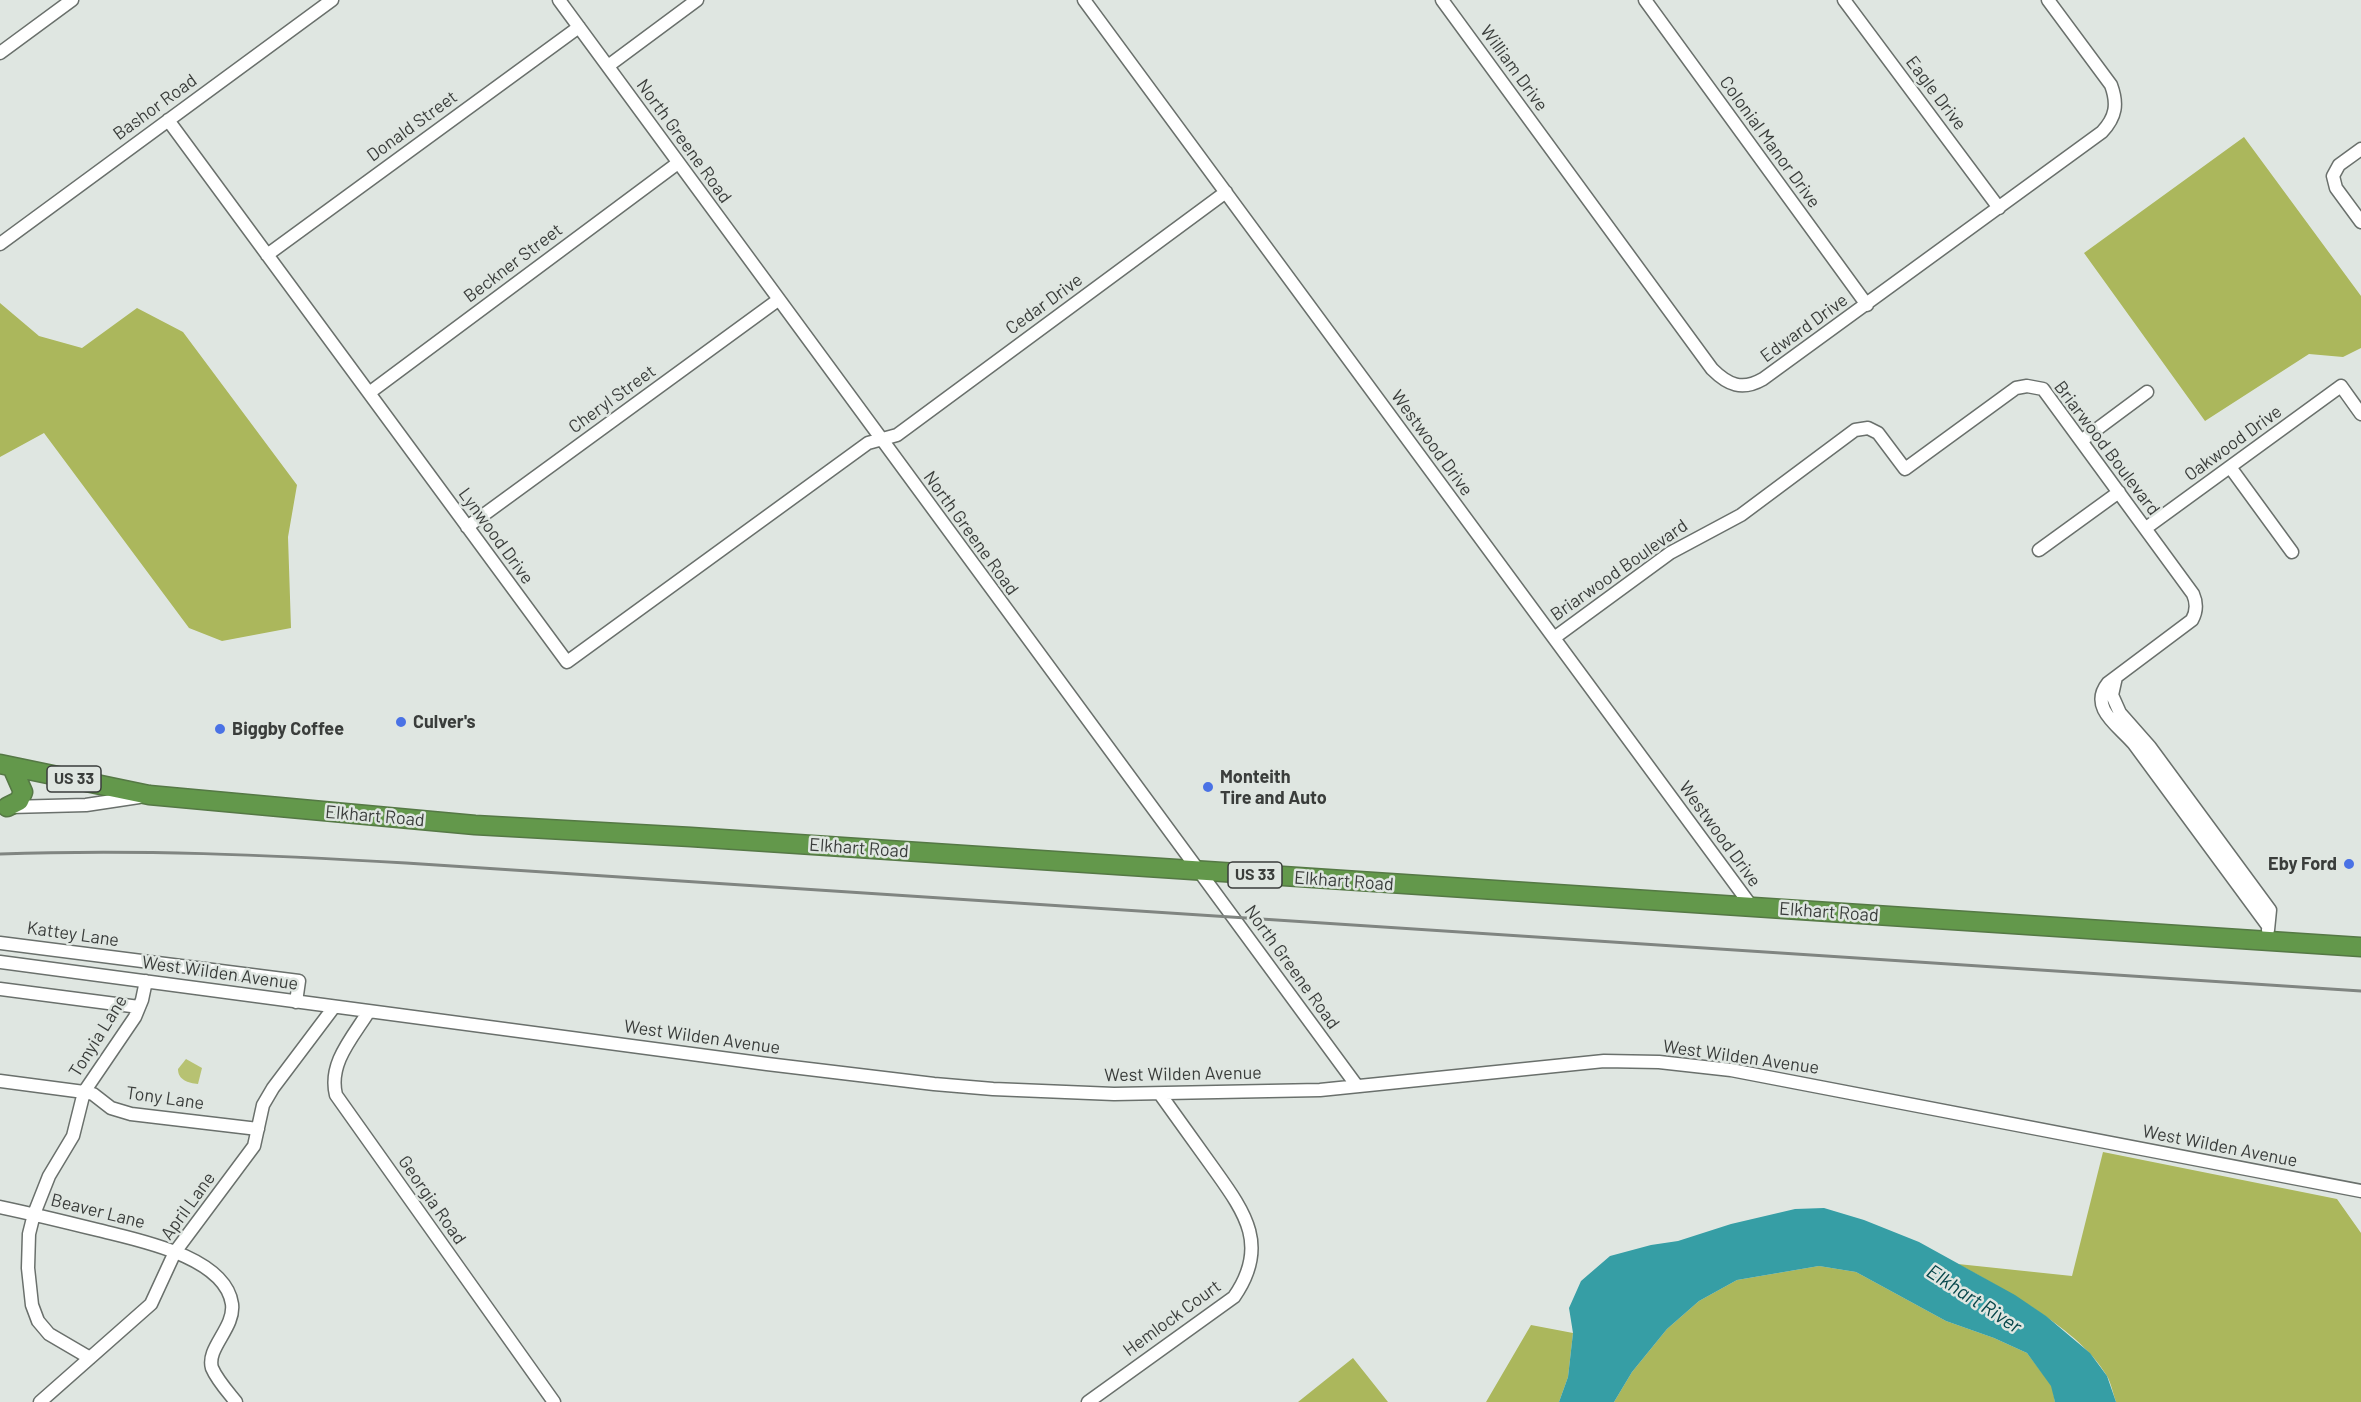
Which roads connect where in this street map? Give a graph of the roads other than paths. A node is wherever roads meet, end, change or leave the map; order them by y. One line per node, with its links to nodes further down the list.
1 (72, 0): 11 (street)
2 (333, 0): 13 (street, Bashor Road)
3 (559, 0): 10 (street, North Greene Road)
4 (697, 0): 12 (street)
5 (1084, 0): 17 (street, Westwood Drive)
6 (1442, 0): 15 (street, William Drive)
7 (1645, 0): 23 (street, Colonial Manor Drive)
8 (1844, 0): 18 (street, Eagle Drive)
9 (2048, 0): 18 (street, Edward Drive)
10 (579, 27): 12 (street, North Greene Road); 21 (street, Donald Street)
11 (0, 53)
12 (608, 66): 16 (street, North Greene Road)
13 (168, 120): 20 (street, Bashor Road); 21 (street, Lynwood Drive)
14 (2361, 149): 19 (street)
15 (1557, 157): 23 (street, Edward Drive)
16 (678, 163): 22 (street, North Greene Road); 25 (street, Beckner Street)
17 (1226, 192): 27 (street, Cedar Drive); 35 (street, Westwood Drive)
18 (1999, 208): 23 (street, Edward Drive)
19 (2361, 222)
20 (0, 244)
21 (267, 255): 25 (street, Lynwood Drive)
22 (778, 300): 27 (street, North Greene Road); 31 (street, Cheryl Street)
23 (1867, 305)
24 (2147, 392): 28 (street)
25 (369, 393): 31 (street, Lynwood Drive)
26 (2361, 414): 29 (street, Oakwood Drive)
27 (880, 439): 31 (street, Lynwood Drive); 39 (street, North Greene Road)
28 (2081, 441): 30 (street, Briarwood Boulevard); 35 (street, Briarwood Boulevard)
29 (2230, 467): 32 (street, Oakwood Drive); 34 (street)
30 (2119, 492): 32 (street, Briarwood Boulevard); 33 (street)
31 (467, 527)
32 (2146, 528): 41 (street, Briarwood Boulevard)
33 (2039, 550)
34 (2292, 552)
35 (1554, 638): 40 (street, Westwood Drive)
36 (6, 765): 37 (highway, US 33); 38 (highway)
37 (149, 795): 38 (street); 39 (highway, Elkhart Road / US 33)
38 (4, 808)
39 (1200, 871): 40 (highway, Elkhart Road / US 33); 54 (street, North Greene Road)
40 (1752, 907): 41 (highway, Elkhart Road / US 33)
41 (2267, 933): 43 (highway, Elkhart Road / US 33)
42 (0, 942): 44 (street, Kattey Lane)
43 (2361, 947)
44 (96, 956): 46 (street); 49 (street, Kattey Lane)
45 (0, 962): 46 (street, West Wilden Avenue)
46 (94, 975): 47 (street, West Wilden Avenue)
47 (146, 981): 49 (street, West Wilden Avenue); 50 (street, Tonyia Lane)
48 (0, 988): 50 (street)
49 (296, 1002): 51 (street, West Wilden Avenue)
50 (139, 1007): 55 (street, Tonyia Lane)
51 (334, 1007): 52 (street, West Wilden Avenue); 57 (street, April Lane)
52 (369, 1011): 56 (street, West Wilden Avenue); 65 (street, Georgia Road)
53 (0, 1081): 55 (street, Tony Lane)
54 (1357, 1086): 56 (street, West Wilden Avenue); 58 (street, West Wilden Avenue)
55 (84, 1092): 57 (street, Tony Lane); 60 (street, Tonyia Lane)
56 (1160, 1094): 66 (street, Hemlock Court)
57 (258, 1129): 61 (street, April Lane)
58 (2361, 1191)
59 (0, 1207): 60 (street, Beaver Lane)
60 (34, 1214): 61 (street, Beaver Lane); 62 (street, Tonyia Lane)
61 (176, 1252): 62 (street, April Lane); 64 (street, Beaver Lane)
62 (90, 1358): 63 (street, April Lane)
63 (40, 1402)
64 (236, 1402)
65 (554, 1402)
66 (1088, 1402)

